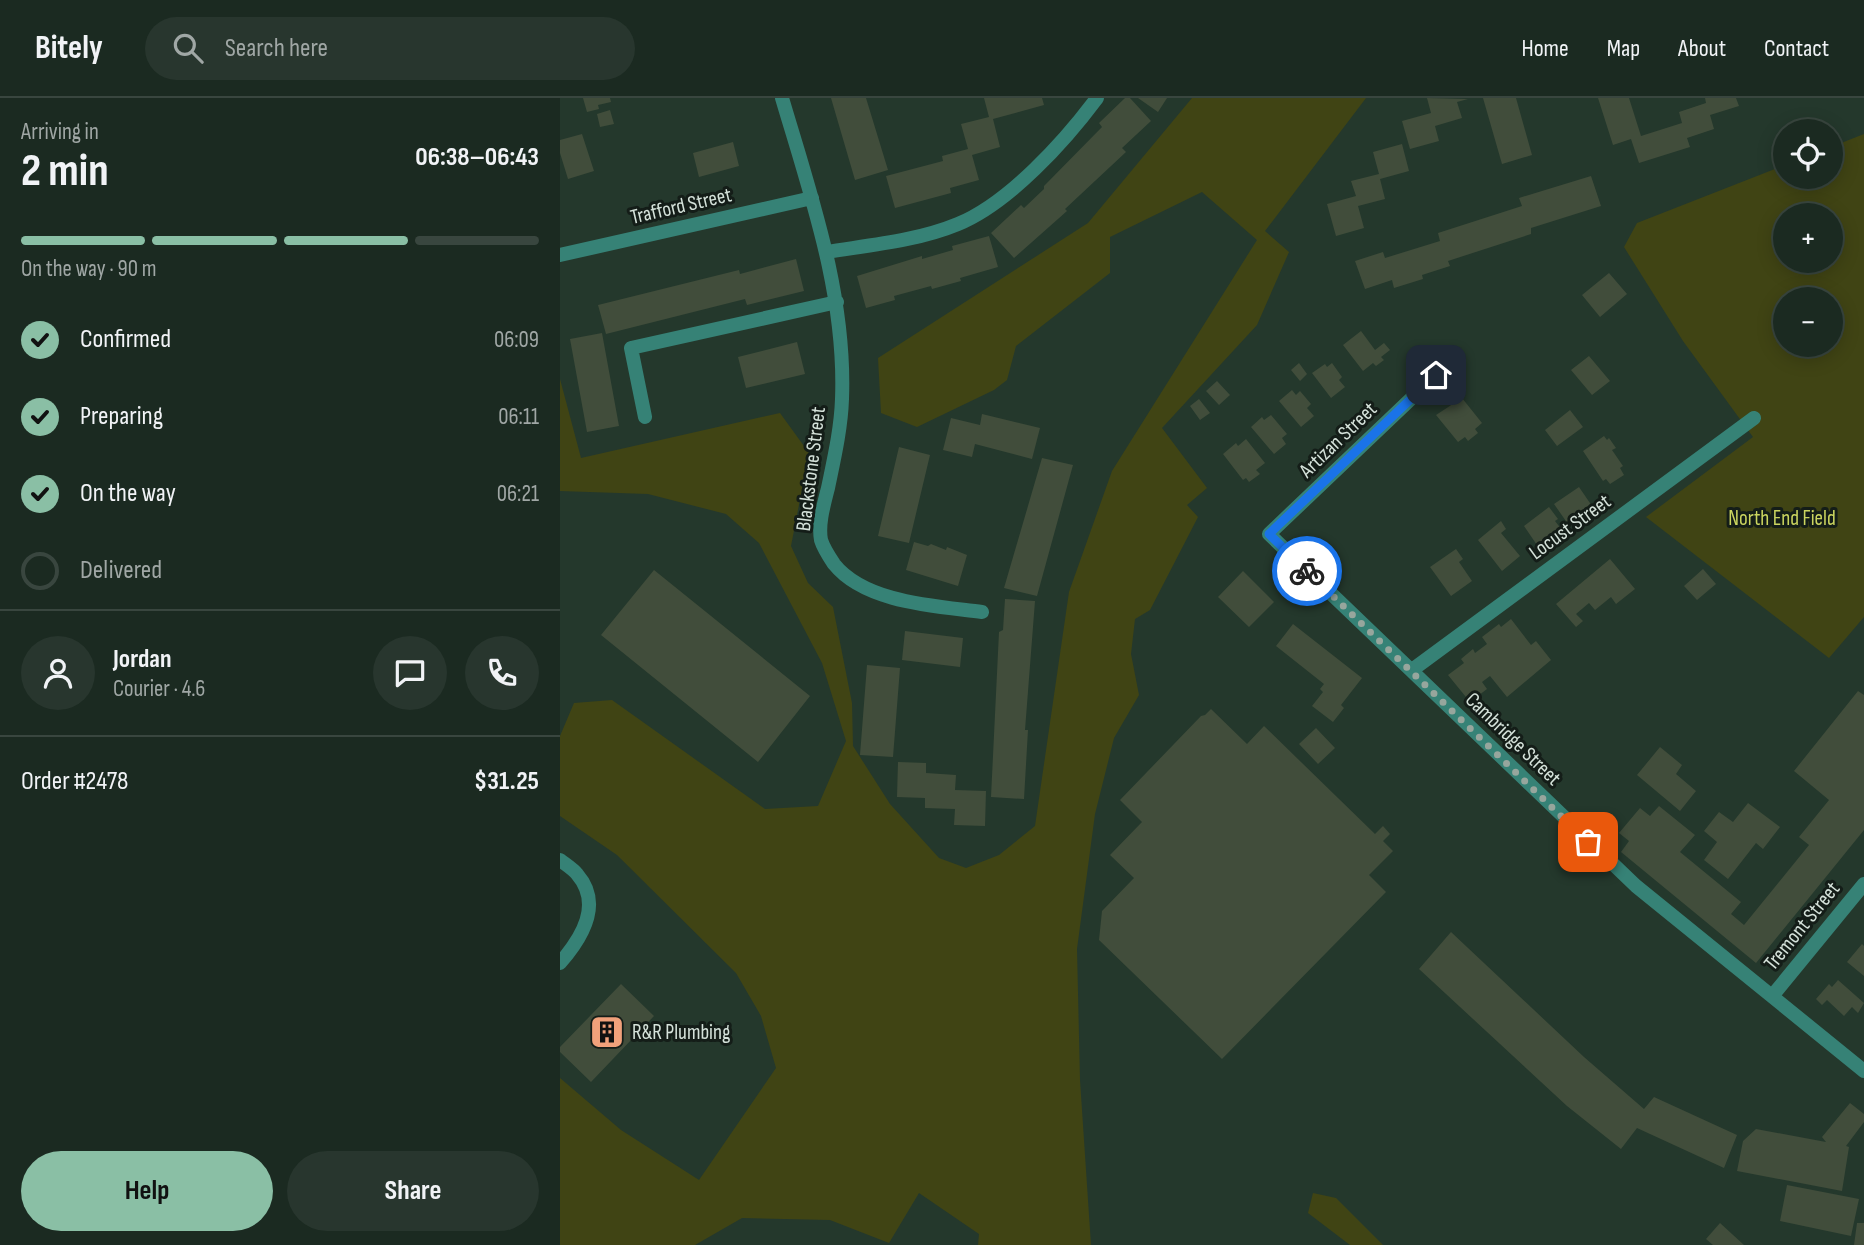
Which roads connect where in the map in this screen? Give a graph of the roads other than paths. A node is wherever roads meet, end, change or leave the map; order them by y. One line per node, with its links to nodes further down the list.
1 (782, 98): 3 (street, Blackstone Street)
2 (1097, 98): 4 (street)
3 (812, 198): 4 (street, Blackstone Street); 5 (street, Trafford Street)
4 (826, 252): 6 (street, Blackstone Street)
5 (560, 255)
6 (837, 302): 8 (street); 11 (street, Blackstone Street)
7 (1436, 375): 10 (street, Artizan Street)
8 (645, 417)
9 (1754, 418): 12 (street, Locust Street)
10 (1269, 534): 12 (street, Cambridge Street)
11 (982, 612)
12 (1412, 670): 16 (street, Cambridge Street)
13 (560, 860): 15 (street)
14 (1864, 884): 16 (street, Tremont Street)
15 (560, 963)
16 (1773, 995): 17 (street, Cambridge Street)
17 (1864, 1071)

